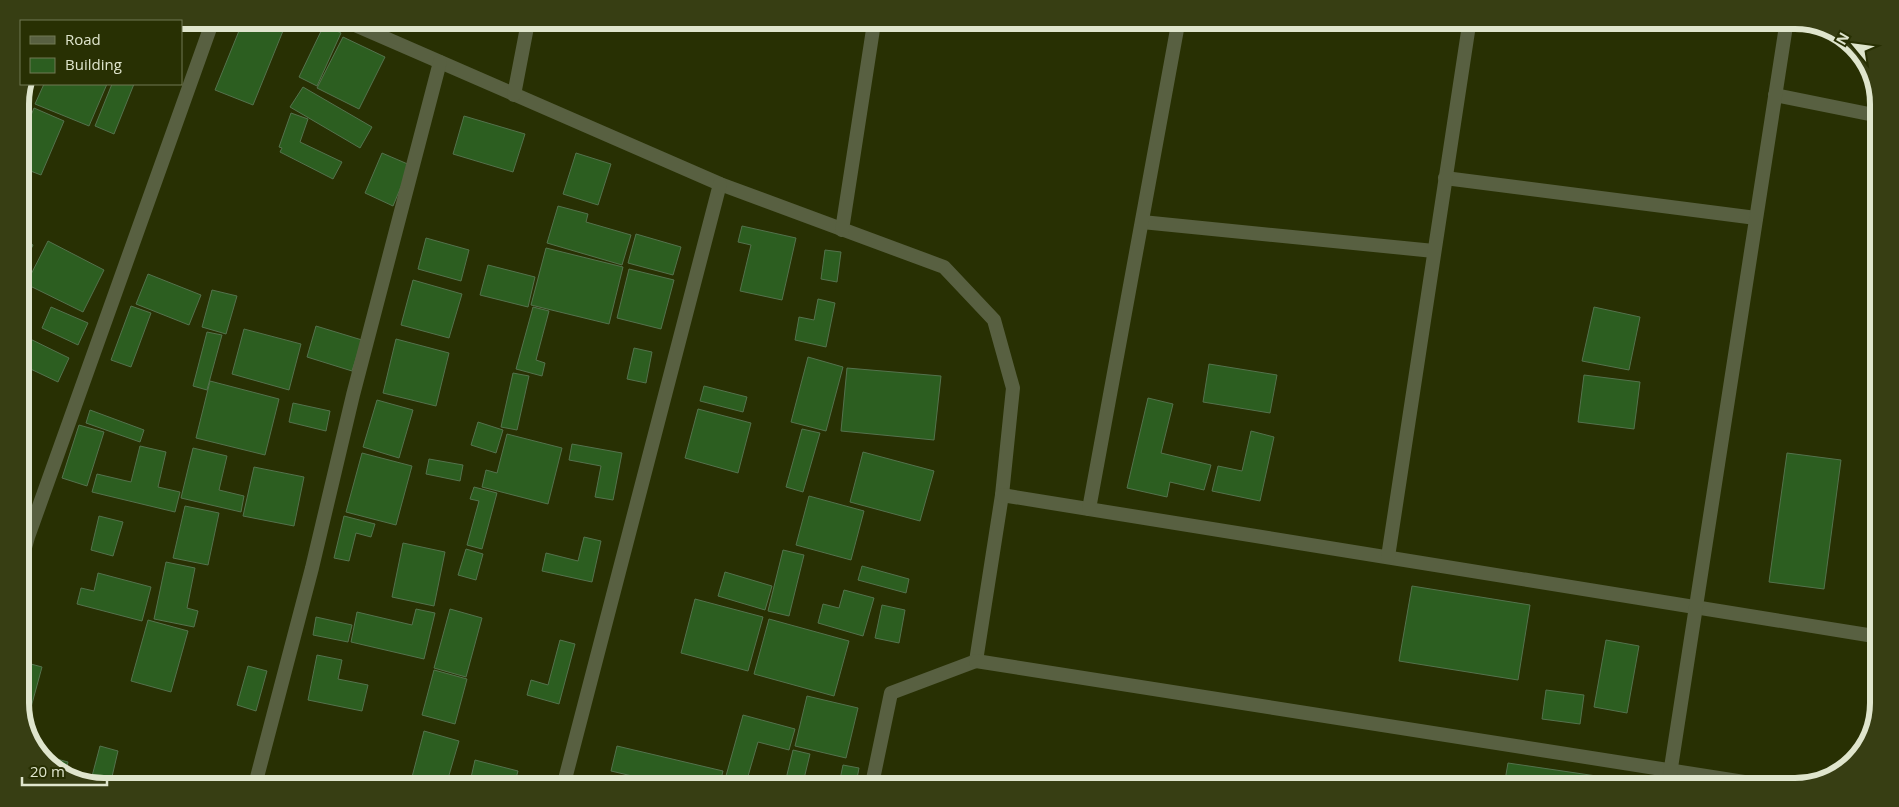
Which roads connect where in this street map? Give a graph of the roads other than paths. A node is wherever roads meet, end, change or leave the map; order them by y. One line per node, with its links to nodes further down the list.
1 (210, 29): 20 (street)
2 (364, 29): 8 (street)
3 (527, 29): 9 (street)
4 (873, 29): 16 (street)
5 (1177, 29): 15 (street)
6 (1468, 29): 12 (street)
7 (1786, 29): 10 (street)
8 (440, 62): 9 (street); 26 (street)
9 (514, 95): 13 (street)
10 (1775, 95): 11 (street); 14 (street)
11 (1870, 114)
12 (1445, 178): 14 (street); 17 (street)
13 (720, 184): 16 (street); 27 (street)
14 (1756, 218): 22 (street)
15 (1142, 222): 17 (street); 19 (street)
16 (842, 230): 18 (street)
17 (1434, 251): 21 (street)
18 (1002, 494): 19 (street); 24 (street)
19 (1089, 509): 21 (street)
20 (29, 534)
21 (1388, 557): 22 (street)
22 (1695, 607): 23 (street); 25 (street)
23 (1870, 635)
24 (976, 662): 25 (street); 28 (street)
25 (1671, 770): 29 (street); 30 (street)
26 (257, 778)
27 (565, 778)
28 (873, 778)
29 (1670, 778)
30 (1720, 778)

